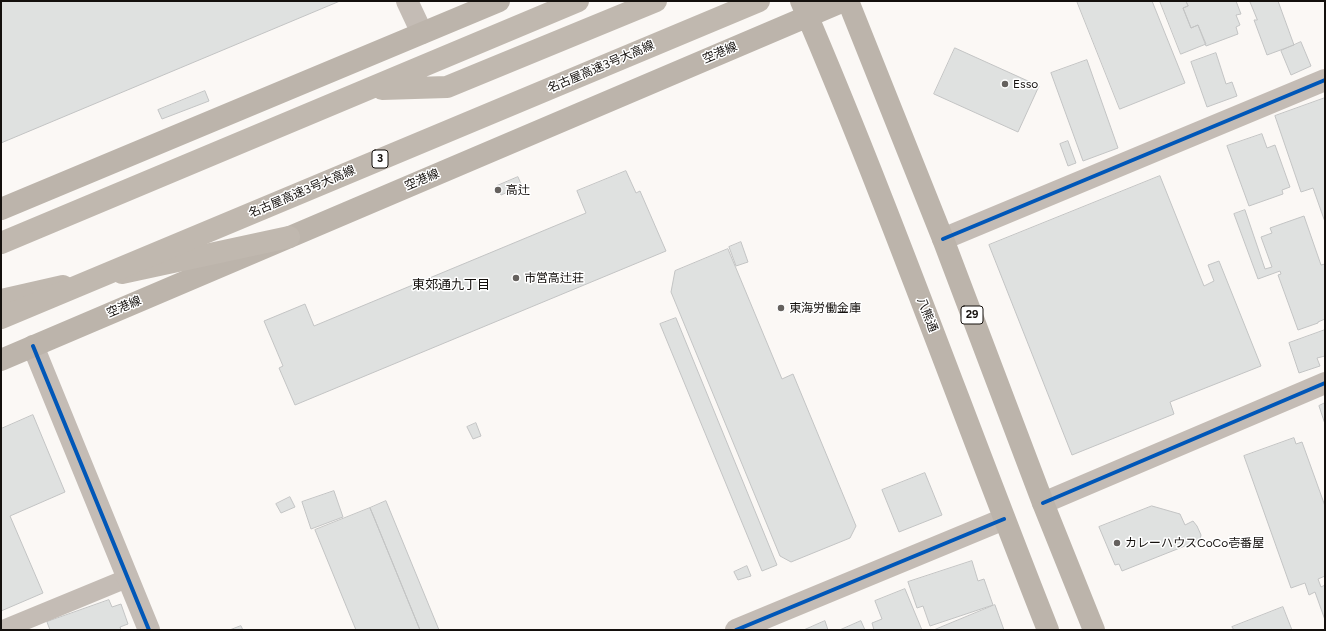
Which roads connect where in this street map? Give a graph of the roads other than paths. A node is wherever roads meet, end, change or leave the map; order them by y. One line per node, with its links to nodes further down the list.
1 (407, 1): 9 (street)
2 (499, 1): 9 (main road)
3 (578, 1): 11 (highway)
4 (656, 1): 11 (highway)
5 (759, 1): 17 (highway, 名古屋高速3号大高線 / 3, bridge)
6 (844, 1): 8 (main road, 空港線)
7 (848, 1): 14 (main road, 29)
8 (805, 9): 13 (main road, 空港線); 22 (main road, 八熊通)
9 (422, 33): 12 (main road)
10 (1325, 80): 14 (street)
11 (369, 89): 15 (highway)
12 (1, 209)
13 (289, 238): 16 (highway); 18 (main road, 空港線)
14 (943, 239): 21 (main road, 29)
15 (1, 243)
16 (1, 300)
17 (1, 318)
18 (33, 346): 19 (main road, 空港線); 23 (street)
19 (1, 360)
20 (1325, 383): 21 (street)
21 (1043, 503): 28 (main road, 29)
22 (1004, 519): 26 (street); 27 (main road, 八熊通)
23 (128, 578): 24 (lane); 25 (street)
24 (2, 630)
25 (149, 630)
26 (736, 630)
27 (1048, 630)
28 (1094, 630)

